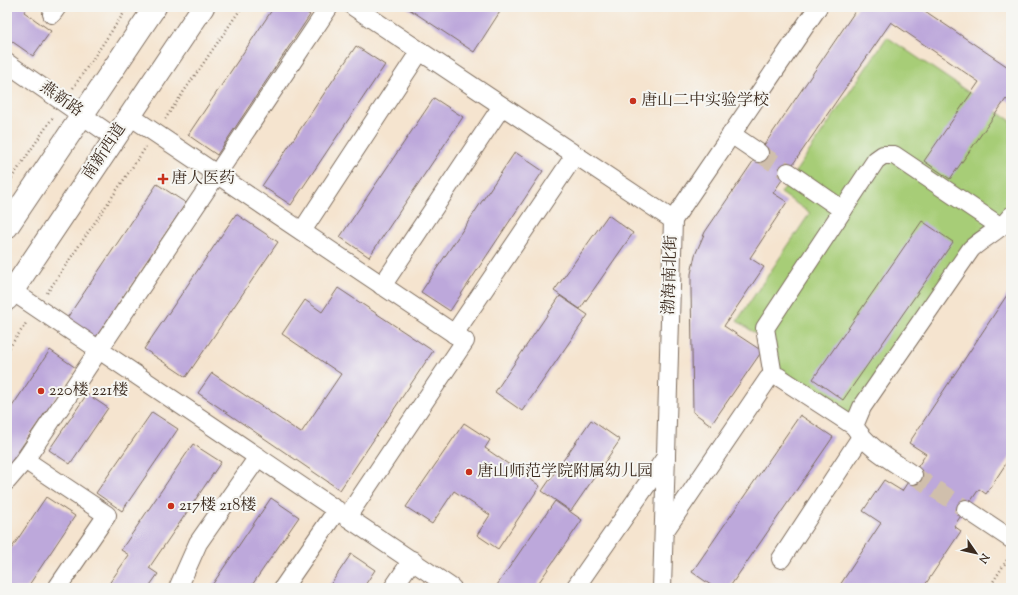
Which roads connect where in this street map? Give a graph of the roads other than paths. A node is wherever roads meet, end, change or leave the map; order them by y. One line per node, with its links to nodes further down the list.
1 (155, 7): 9 (main road)
2 (204, 7): 10 (main road, 南新西道)
3 (329, 7): 16 (street)
4 (354, 7): 6 (street)
5 (818, 7): 11 (street, 渤海南北街)
6 (420, 51): 8 (street); 21 (street)
7 (7, 63): 9 (street, 燕新路)
8 (502, 106): 14 (street); 22 (street)
9 (83, 115): 12 (street, 燕新路); 20 (main road)
10 (130, 116): 12 (main road, 南新西道); 16 (street)
11 (731, 134): 13 (street); 18 (street, 渤海南北街)
12 (115, 138): 23 (main road, 南新西道)
13 (758, 153)
14 (575, 155): 18 (street); 24 (street)
15 (788, 172): 17 (street)
16 (217, 174): 21 (street); 25 (street)
17 (843, 210): 19 (street); 26 (street)
18 (673, 220): 29 (street, 渤海南北街)
19 (1006, 222): 27 (street)
20 (7, 227)
21 (302, 231): 22 (street)
22 (382, 286): 24 (street)
23 (10, 295): 25 (street)
24 (454, 334): 34 (street)
25 (99, 350): 28 (street); 30 (street)
26 (773, 376): 27 (street); 35 (street)
27 (858, 431): 31 (street); 37 (street)
28 (258, 457): 34 (street); 40 (street)
29 (666, 457): 35 (street, 渤海南北街); 44 (street)
30 (25, 460): 32 (street); 39 (street)
31 (913, 475)
32 (7, 480)
33 (966, 509): 36 (street)
34 (342, 513): 38 (street); 41 (street)
35 (664, 532): 45 (street, 渤海南北街)
36 (1011, 539)
37 (780, 559)
38 (412, 560): 42 (street); 43 (street)
39 (57, 588)
40 (178, 588)
41 (283, 588)
42 (393, 588)
43 (452, 588)
44 (575, 588)
45 (662, 588)

